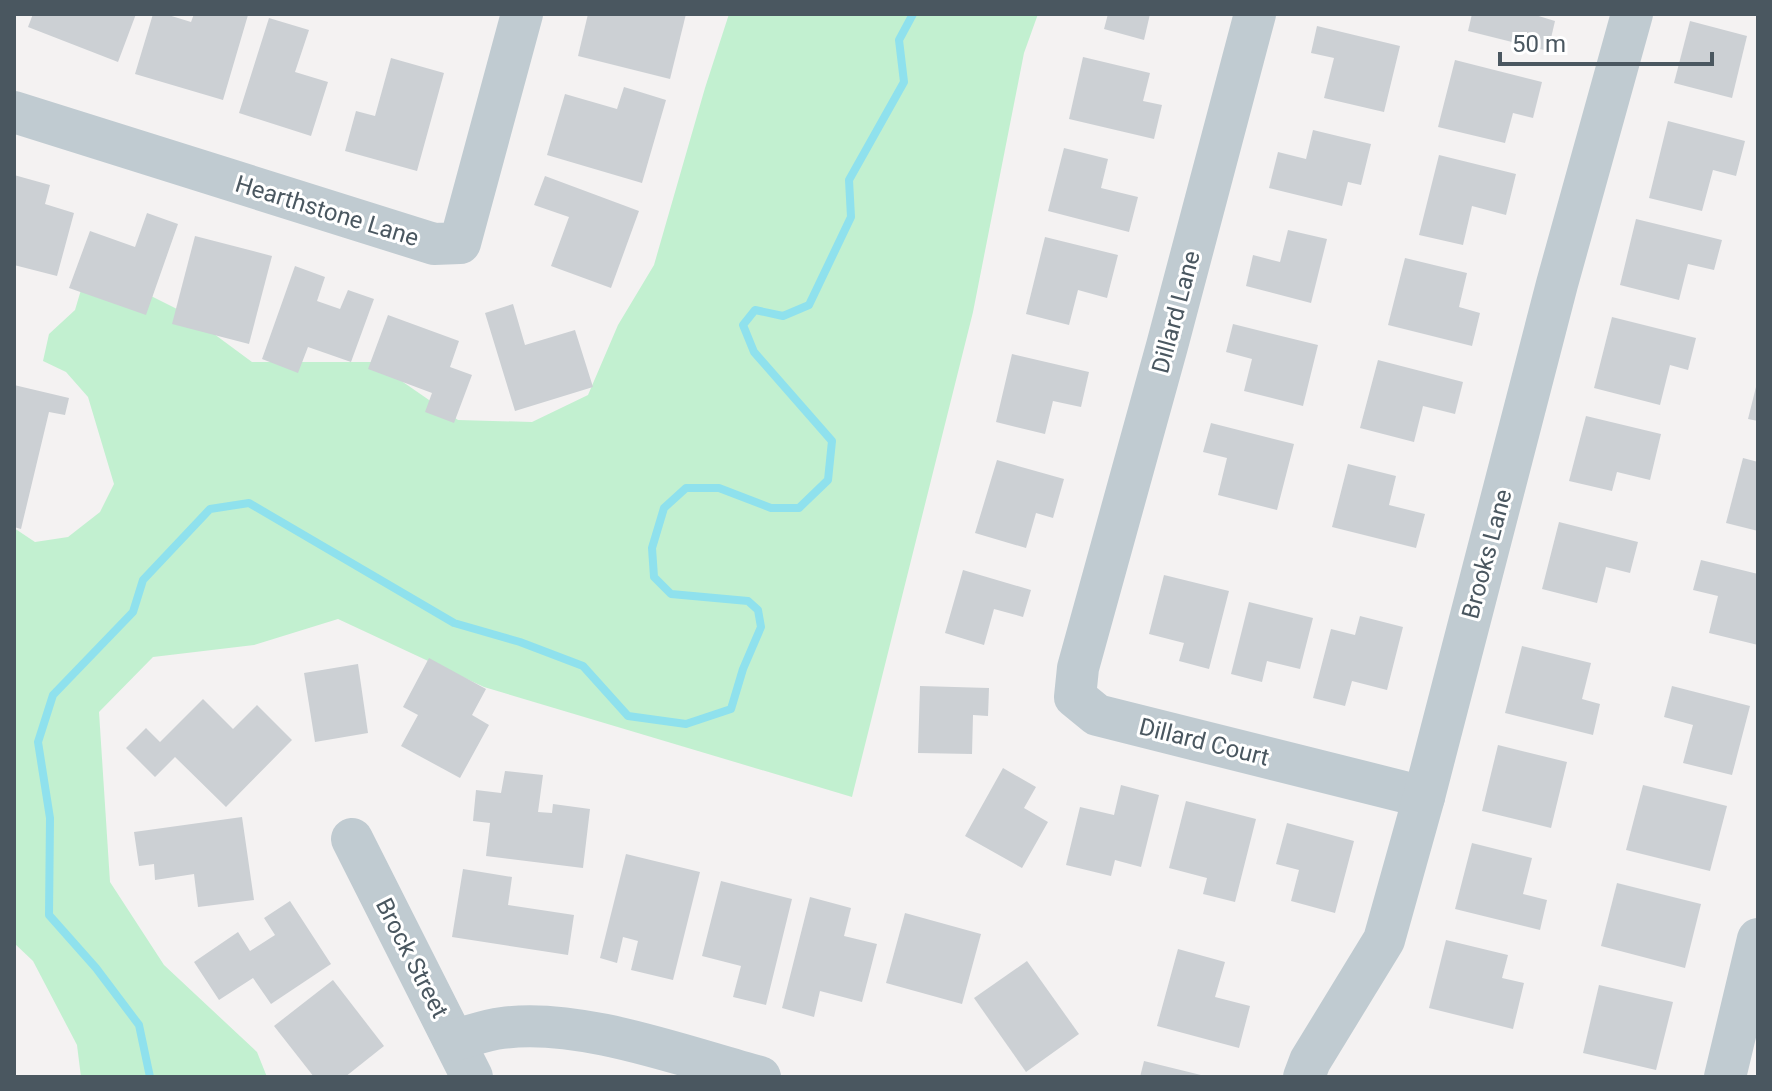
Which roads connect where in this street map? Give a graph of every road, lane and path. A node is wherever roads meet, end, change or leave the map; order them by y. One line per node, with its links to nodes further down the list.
1 (522, 14): 4 (street, Hearthstone Lane)
2 (1255, 14): 5 (street, Dillard Lane)
3 (1632, 14): 6 (street, Brooks Lane)
4 (14, 112)
5 (1094, 610): 6 (street, Dillard Court)
6 (1424, 797): 11 (street, Brooks Lane)
7 (352, 839): 9 (street, Brock Street)
8 (1758, 939): 12 (street)
9 (463, 1059): 10 (street)
10 (760, 1077)
11 (1304, 1077)
12 (1725, 1077)

